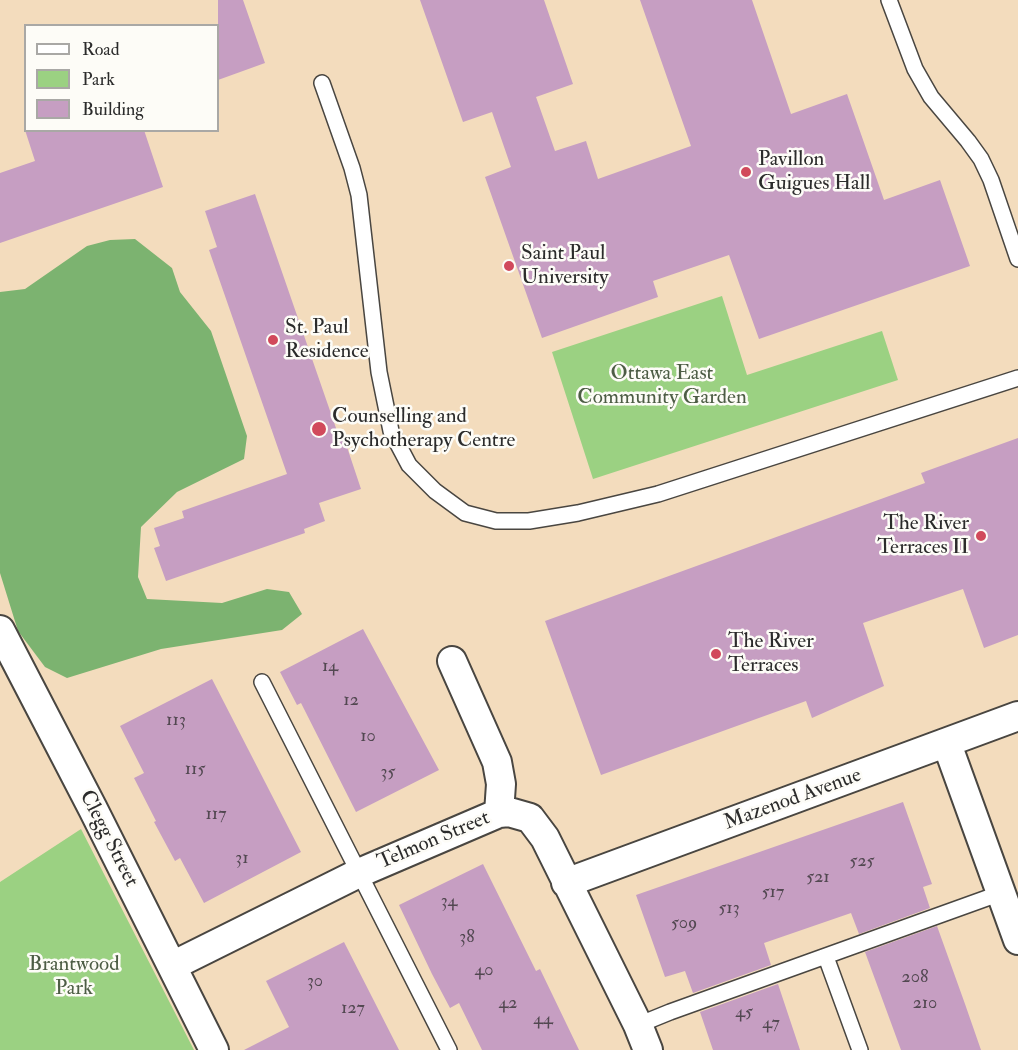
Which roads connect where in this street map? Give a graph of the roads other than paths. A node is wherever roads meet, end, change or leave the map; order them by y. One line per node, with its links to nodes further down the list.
1 (889, 0): 3 (lane)
2 (322, 82): 4 (lane)
3 (1018, 259)
4 (1018, 378)
5 (0, 630): 16 (street, Clegg Street)
6 (452, 661): 10 (street)
7 (262, 682): 11 (lane)
8 (1018, 716): 9 (street, Mazenod Avenue)
9 (947, 744): 12 (street, Mazenod Avenue); 13 (street)
10 (499, 813): 11 (street, Telmon Street); 12 (street, Telmon Street)
11 (359, 873): 16 (street, Telmon Street); 19 (lane)
12 (567, 883): 17 (street, Telmon Street)
13 (1001, 893): 14 (street); 15 (lane)
14 (1018, 940)
15 (826, 957): 17 (lane); 20 (lane)
16 (172, 966): 18 (street, Clegg Street)
17 (643, 1038)
18 (214, 1050)
19 (449, 1050)
20 (860, 1050)

